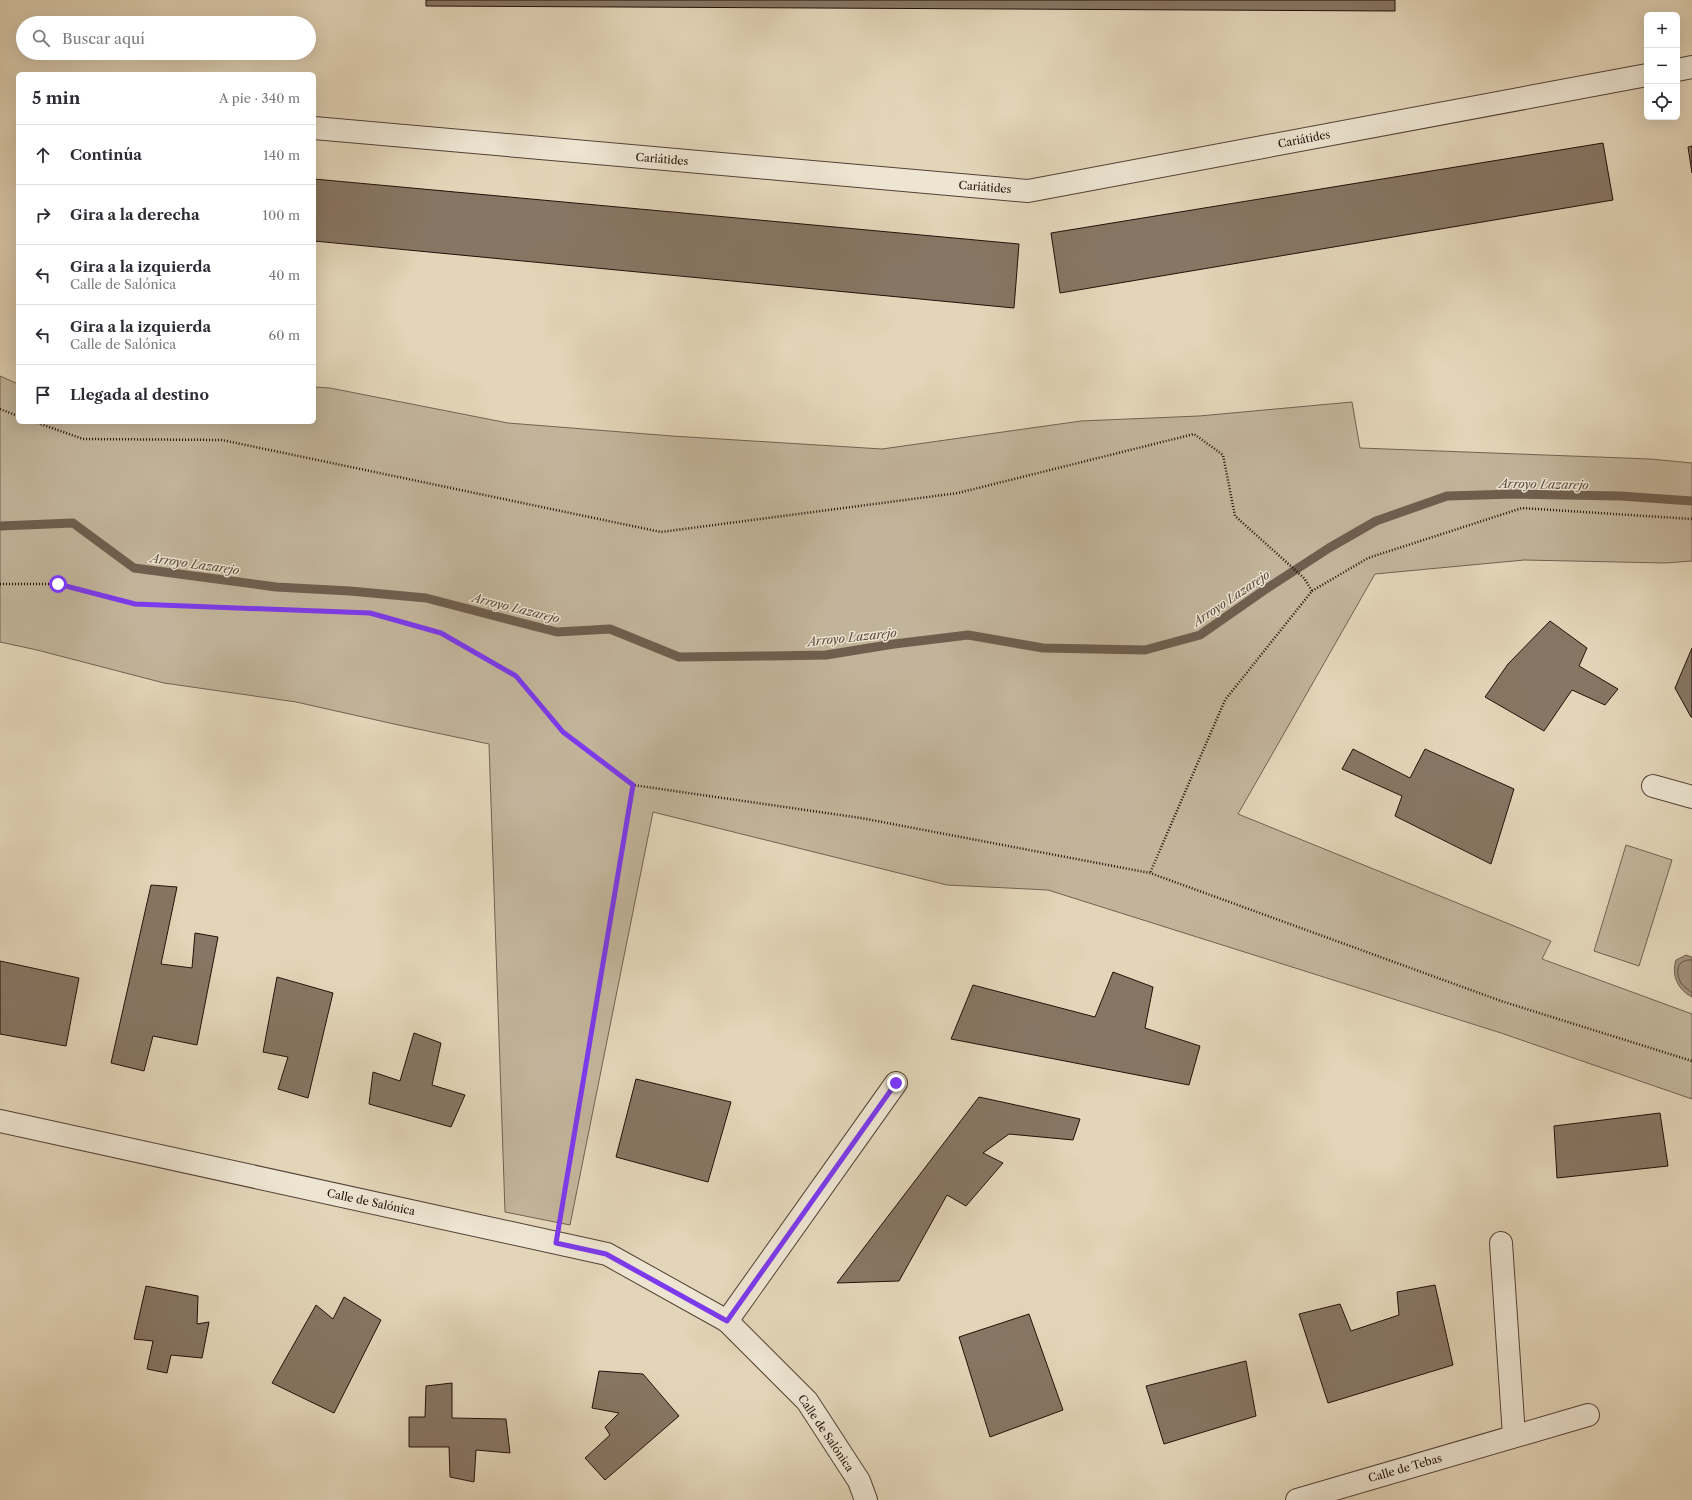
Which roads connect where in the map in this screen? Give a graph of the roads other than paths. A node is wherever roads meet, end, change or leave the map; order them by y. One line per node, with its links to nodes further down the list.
1 (1692, 67): 2 (street)
2 (1680, 69)
3 (1644, 76): 4 (street, Cariátides)
4 (316, 128)
5 (1653, 786): 6 (street)
6 (1692, 797)
7 (896, 1083): 10 (street)
8 (0, 1121): 10 (street, Calle de Salónica)
9 (1501, 1243): 12 (street)
10 (727, 1321): 13 (street, Calle de Salónica)
11 (1588, 1414): 12 (street, Calle de Tebas)
12 (1514, 1436): 14 (street, Calle de Tebas)
13 (866, 1500)
14 (1297, 1500)

